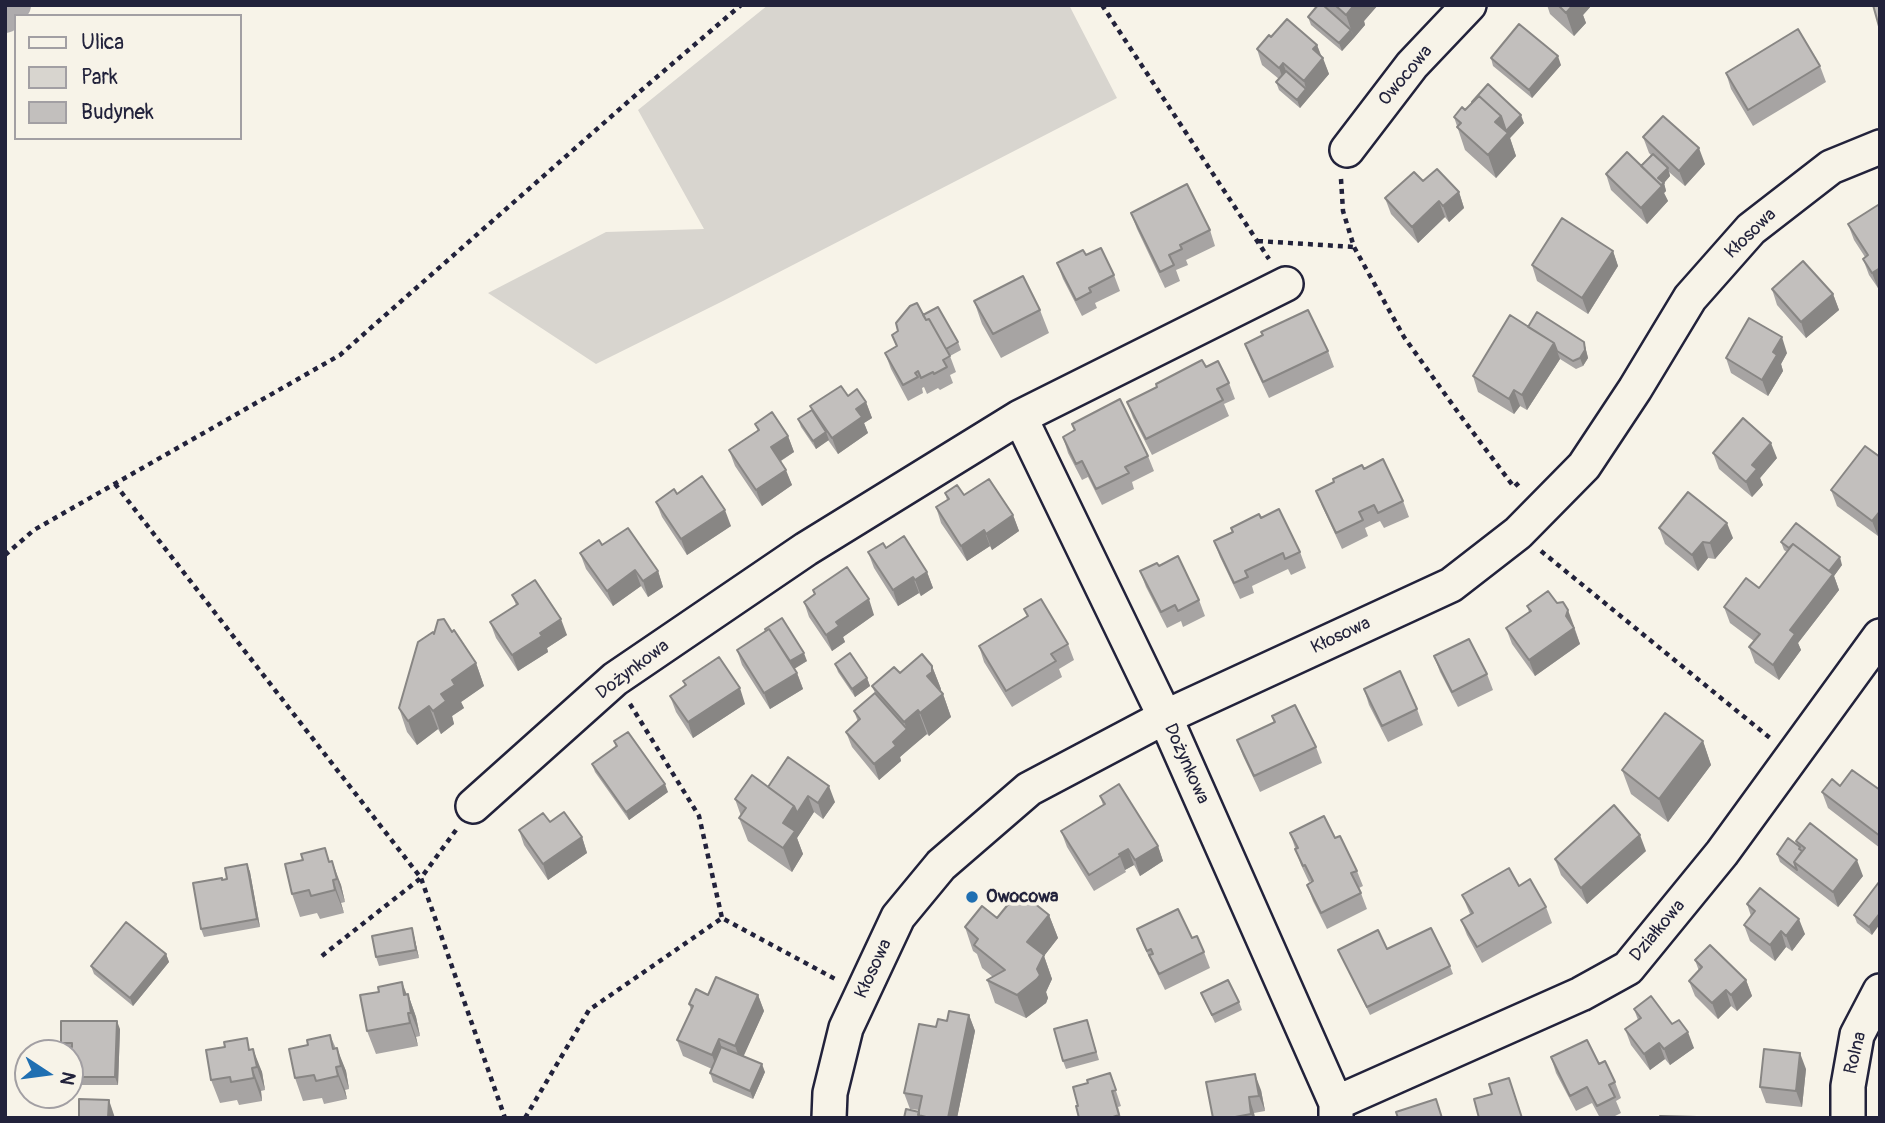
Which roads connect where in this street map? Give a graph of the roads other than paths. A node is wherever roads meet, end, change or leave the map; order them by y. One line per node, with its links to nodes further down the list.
1 (1469, 5): 3 (street, Owocowa)
2 (1880, 147): 7 (street, Kłosowa)
3 (1347, 150)
4 (1286, 284): 5 (street, Dożynkowa)
5 (1020, 417): 7 (street, Dożynkowa); 8 (street, Dożynkowa)
6 (1880, 636): 10 (street, Działkowa)
7 (1165, 717): 10 (street, Dożynkowa); 11 (street, Kłosowa)
8 (474, 806)
9 (1880, 991): 12 (street, Rolna)
10 (1336, 1110)
11 (829, 1118)
12 (1848, 1118)

